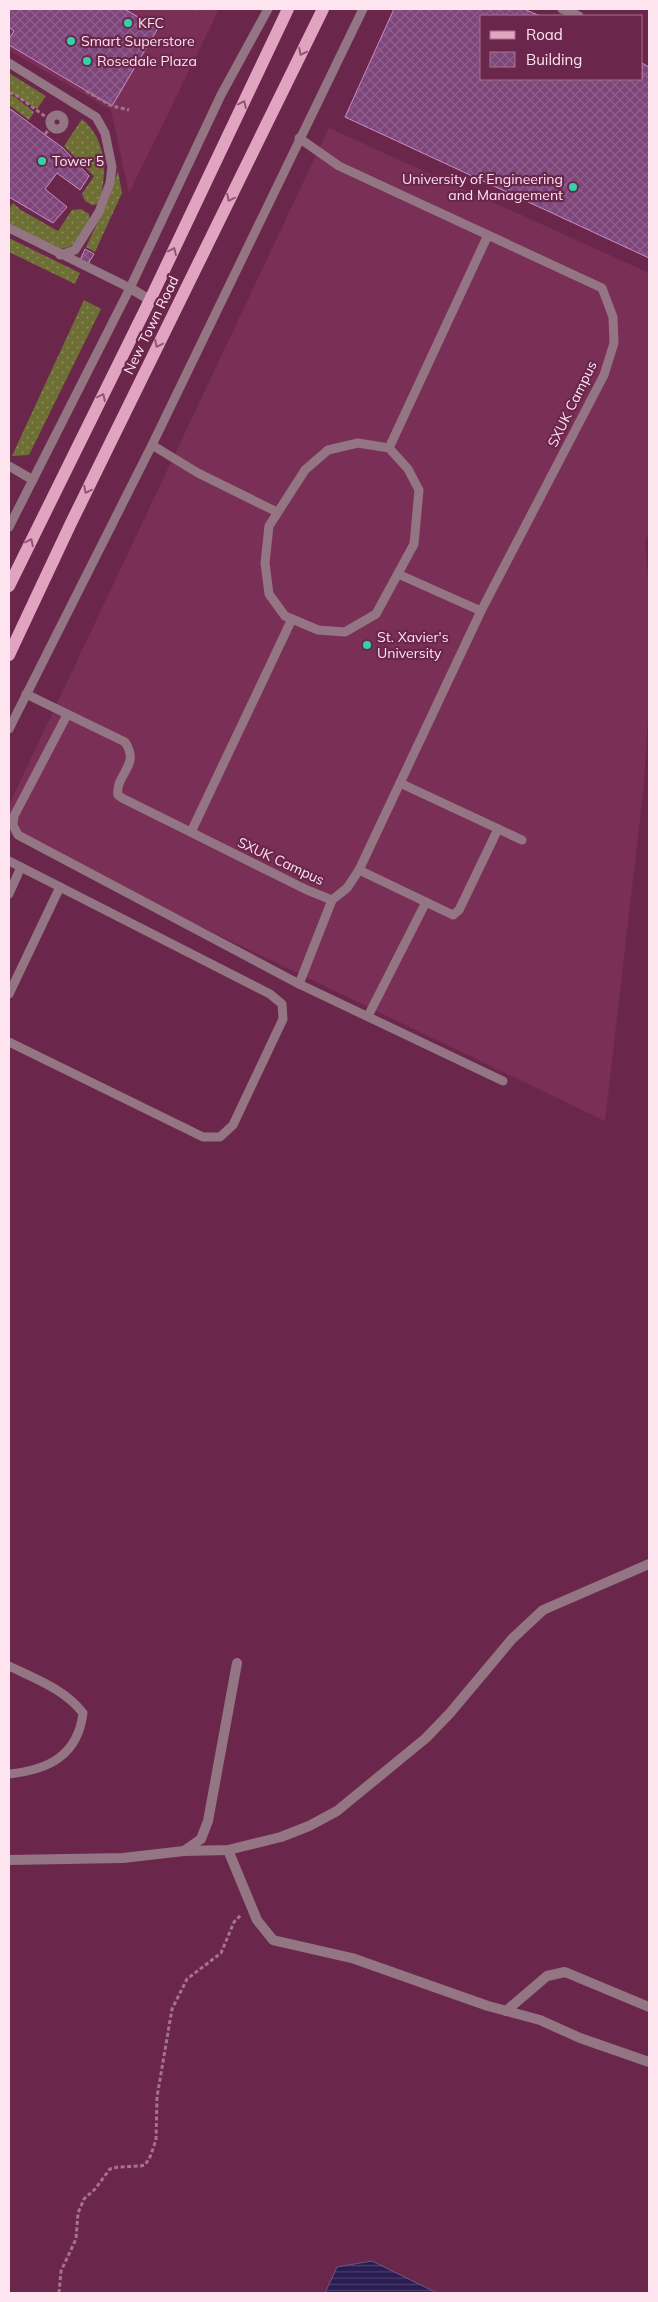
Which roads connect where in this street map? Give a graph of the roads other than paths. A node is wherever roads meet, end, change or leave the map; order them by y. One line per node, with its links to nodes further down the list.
1 (268, 9): 14 (lane)
2 (288, 9): 15 (main road, New Town Road, one-way to 2)
3 (324, 9): 26 (main road, New Town Road, one-way to 26)
4 (363, 9): 10 (lane)
5 (562, 9): 6 (lane)
6 (577, 15)
7 (9, 62): 8 (lane)
8 (73, 102): 9 (lane); 13 (lane)
9 (51, 123)
10 (299, 138): 12 (lane, SXUK Campus); 16 (lane)
11 (9, 228): 13 (lane)
12 (488, 235): 17 (lane); 24 (lane, SXUK Campus)
13 (60, 255): 14 (lane)
14 (130, 288): 15 (street); 19 (lane)
15 (150, 300): 23 (main road, New Town Road, one-way to 15)
16 (152, 445): 20 (lane); 27 (lane)
17 (389, 448): 20 (lane); 22 (lane)
18 (9, 466): 19 (lane)
19 (33, 480): 21 (lane)
20 (277, 512): 25 (lane)
21 (9, 527)
22 (398, 574): 24 (lane); 25 (lane)
23 (9, 586)
24 (481, 611): 30 (lane, SXUK Campus)
25 (292, 619): 33 (lane)
26 (9, 655)
27 (26, 694): 28 (lane); 29 (lane)
28 (66, 715): 33 (lane, SXUK Campus); 34 (lane)
29 (9, 729)
30 (400, 784): 31 (lane); 38 (lane, SXUK Campus)
31 (498, 829): 35 (lane); 42 (lane)
32 (9, 831): 34 (lane)
33 (191, 832): 41 (lane, SXUK Campus)
34 (18, 836): 43 (lane)
35 (522, 840)
36 (9, 861): 37 (lane)
37 (21, 867): 39 (lane); 40 (lane)
38 (358, 870): 41 (lane, SXUK Campus); 42 (lane)
39 (60, 887): 44 (lane); 46 (lane)
40 (9, 894)
41 (332, 900): 43 (lane)
42 (426, 902): 45 (lane)
43 (299, 984): 45 (lane)
44 (9, 994)
45 (368, 1016): 47 (lane)
46 (9, 1042)
47 (503, 1081)
48 (649, 1564): 52 (street)
49 (237, 1663): 53 (street)
50 (9, 1666): 51 (lane)
51 (9, 1774)
52 (228, 1850): 53 (street); 56 (street)
53 (184, 1851): 54 (street)
54 (9, 1860)
55 (649, 2007): 56 (street)
56 (506, 2011): 57 (street)
57 (649, 2062)

